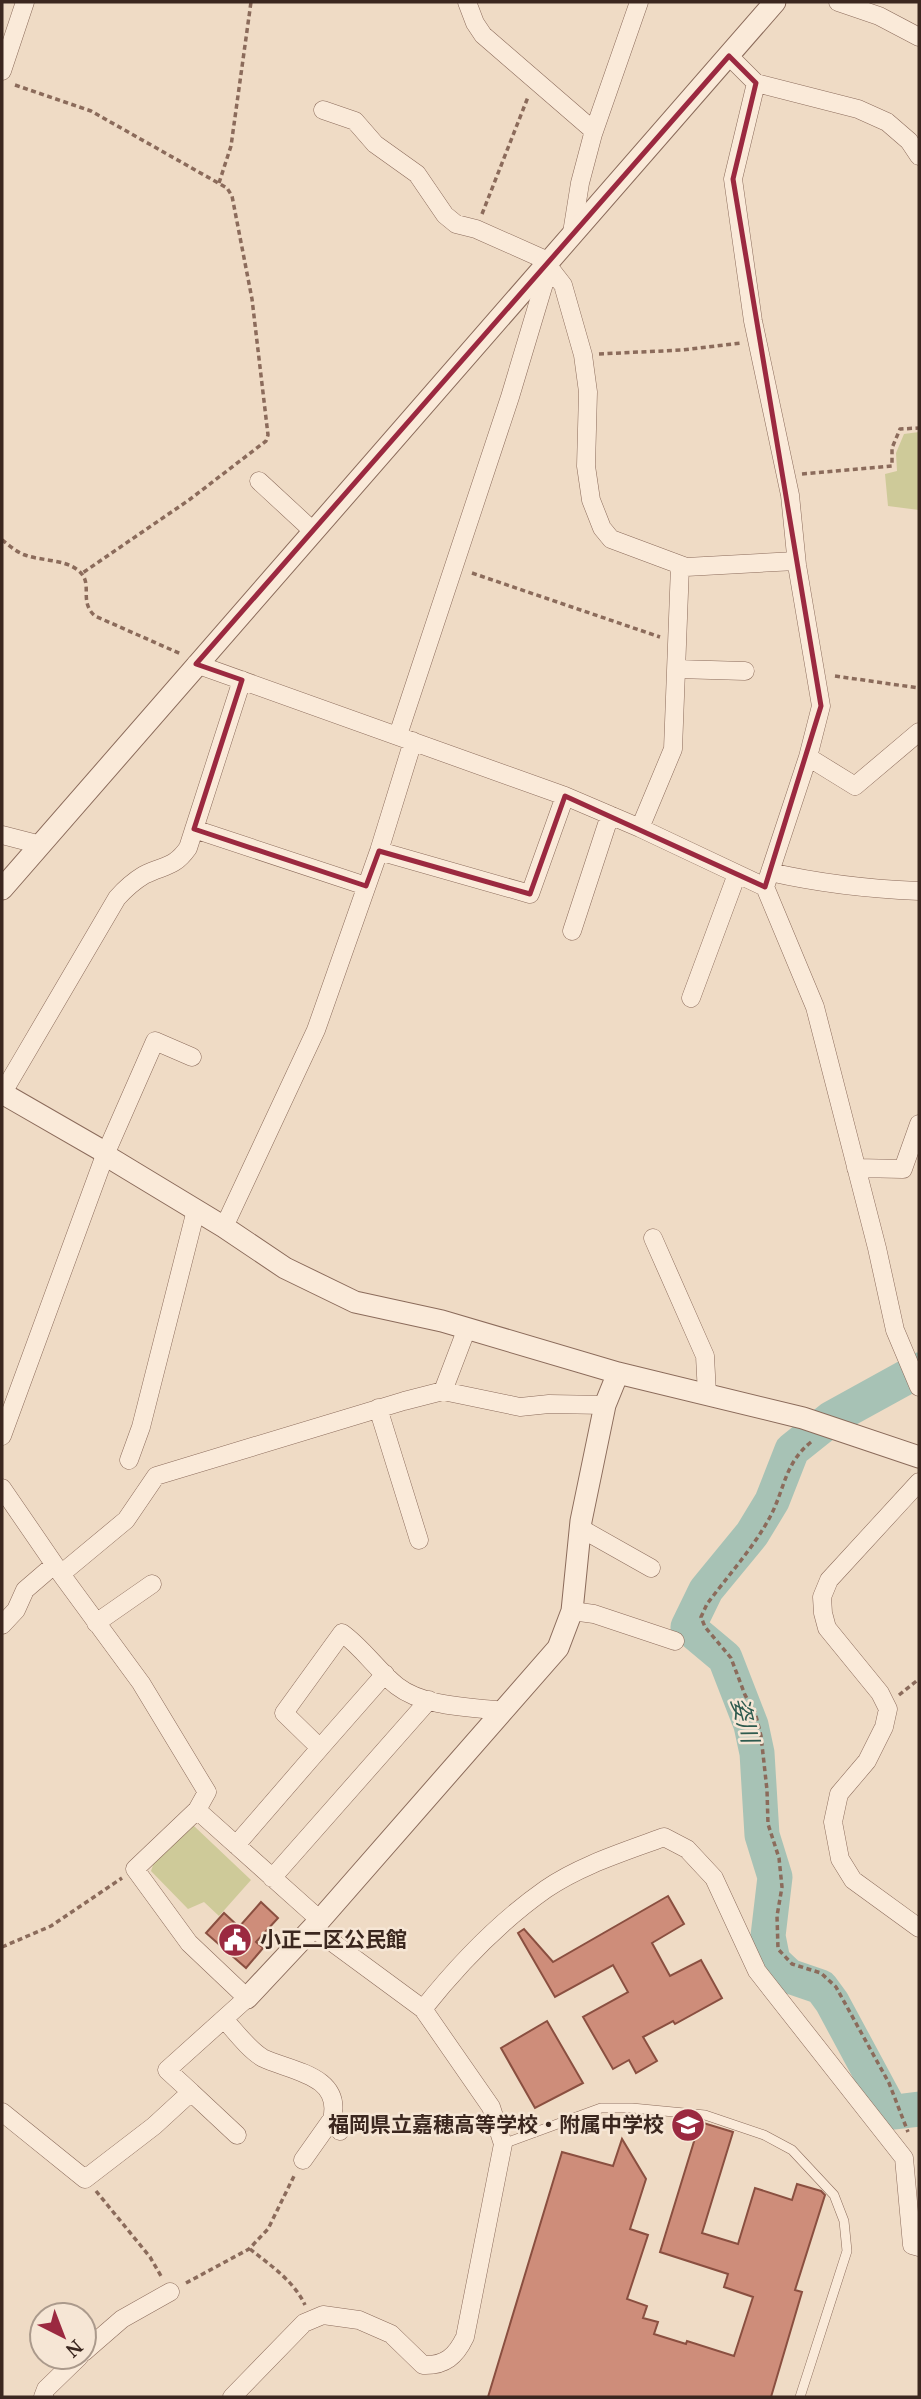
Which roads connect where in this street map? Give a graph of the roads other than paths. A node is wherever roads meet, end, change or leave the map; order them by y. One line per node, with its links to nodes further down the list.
1 (24, 2): 8 (street)
2 (467, 2): 11 (street)
3 (639, 2): 11 (street)
4 (775, 2): 7 (street)
5 (838, 2): 6 (street)
6 (919, 37)
7 (729, 56): 9 (street); 13 (street)
8 (6, 77)
9 (756, 83): 12 (street); 17 (street)
10 (323, 110): 14 (street)
11 (594, 131): 13 (street)
12 (919, 156)
13 (572, 233): 14 (street)
14 (548, 264): 16 (street); 18 (street); 24 (street)
15 (259, 481): 16 (street)
16 (313, 531): 19 (street)
17 (796, 561): 18 (street); 25 (street)
18 (680, 565): 20 (street)
19 (198, 663): 22 (street); 31 (street)
20 (677, 669): 21 (street); 28 (street)
21 (745, 671)
22 (242, 680): 24 (street); 29 (street)
23 (919, 732): 25 (street)
24 (405, 738): 26 (street); 32 (street)
25 (808, 757): 34 (street)
26 (565, 796): 27 (street); 32 (street)
27 (610, 815): 28 (street); 38 (street)
28 (640, 828): 33 (street)
29 (194, 829): 35 (street); 41 (street)
30 (2, 835): 31 (street)
31 (41, 845): 36 (street)
32 (379, 851): 35 (street)
33 (737, 874): 34 (street); 39 (street)
34 (767, 879): 37 (street); 44 (street)
35 (366, 886): 46 (street)
36 (2, 889)
37 (919, 891)
38 (572, 931)
39 (691, 998)
40 (192, 1057): 43 (street)
41 (2, 1093): 43 (street)
42 (919, 1124): 44 (street)
43 (105, 1155): 45 (street); 55 (street)
44 (856, 1168): 50 (street)
45 (196, 1210): 46 (street); 57 (street)
46 (224, 1227): 48 (street)
47 (653, 1238): 52 (street)
48 (467, 1328): 49 (street); 51 (street)
49 (618, 1373): 52 (street); 53 (street)
50 (919, 1387)
51 (443, 1391): 53 (street); 54 (street)
52 (707, 1394): 56 (street)
53 (605, 1405): 60 (street)
54 (378, 1408): 61 (street); 63 (street)
55 (2, 1436)
56 (919, 1457)
57 (129, 1460)
58 (919, 1482): 77 (street)
59 (2, 1488): 63 (street)
60 (580, 1528): 62 (street); 65 (street)
61 (419, 1540)
62 (652, 1568)
63 (57, 1570): 66 (street); 67 (street)
64 (152, 1584): 66 (street)
65 (572, 1611): 68 (street); 71 (street)
66 (96, 1623): 73 (street)
67 (2, 1625)
68 (675, 1641)
69 (385, 1674): 70 (street); 72 (street); 72 (street)
70 (429, 1700): 71 (street); 75 (street)
71 (503, 1712): 76 (street)
72 (320, 1748): 74 (street)
73 (197, 1810): 74 (street); 78 (street)
74 (236, 1845): 75 (street)
75 (272, 1878): 76 (street)
76 (317, 1924): 78 (street); 79 (street)
77 (919, 1928)
78 (247, 1998): 80 (street)
79 (423, 2009): 84 (street); 86 (street)
80 (224, 2019): 81 (street); 85 (street)
81 (191, 2092): 82 (street); 83 (street)
82 (2, 2112)
83 (237, 2135)
84 (502, 2144): 91 (street); 92 (lane)
85 (303, 2160)
86 (919, 2247)
87 (170, 2292): 88 (street)
88 (98, 2340)
89 (64, 2371): 90 (street)
90 (43, 2397)
91 (232, 2397)
92 (800, 2397)

